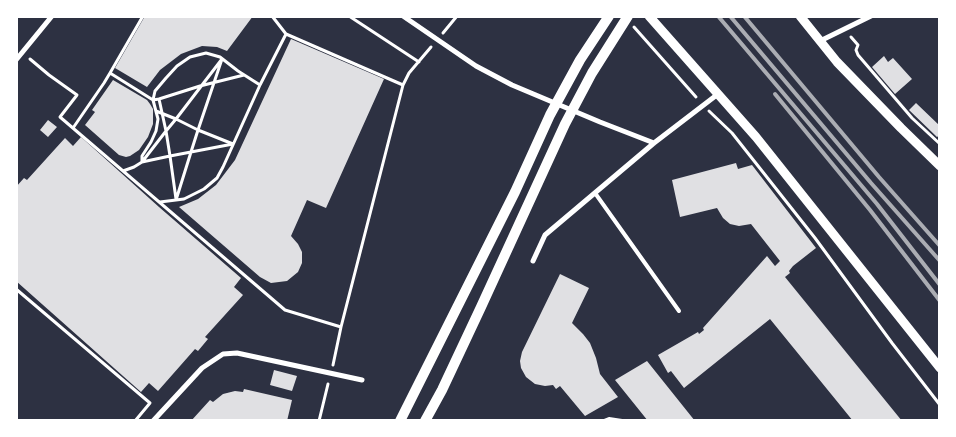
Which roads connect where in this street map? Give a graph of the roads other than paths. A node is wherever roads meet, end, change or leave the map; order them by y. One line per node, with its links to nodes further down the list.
1 (52, 16): 9 (street)
2 (403, 16): 11 (street)
3 (609, 16): 19 (main road)
4 (649, 16): 10 (street)
5 (800, 16): 8 (street)
6 (871, 16): 8 (street)
7 (628, 19): 20 (main road)
8 (820, 41): 12 (street)
9 (16, 60)
10 (718, 94): 11 (street); 16 (street)
11 (654, 143): 13 (street)
12 (940, 166)
13 (595, 194): 14 (street); 15 (lane)
14 (533, 261)
15 (679, 311)
16 (940, 368)
17 (362, 380): 18 (street)
18 (154, 421)
19 (400, 421)
20 (425, 421)
21 (604, 421): 22 (lane)
22 (622, 421)

